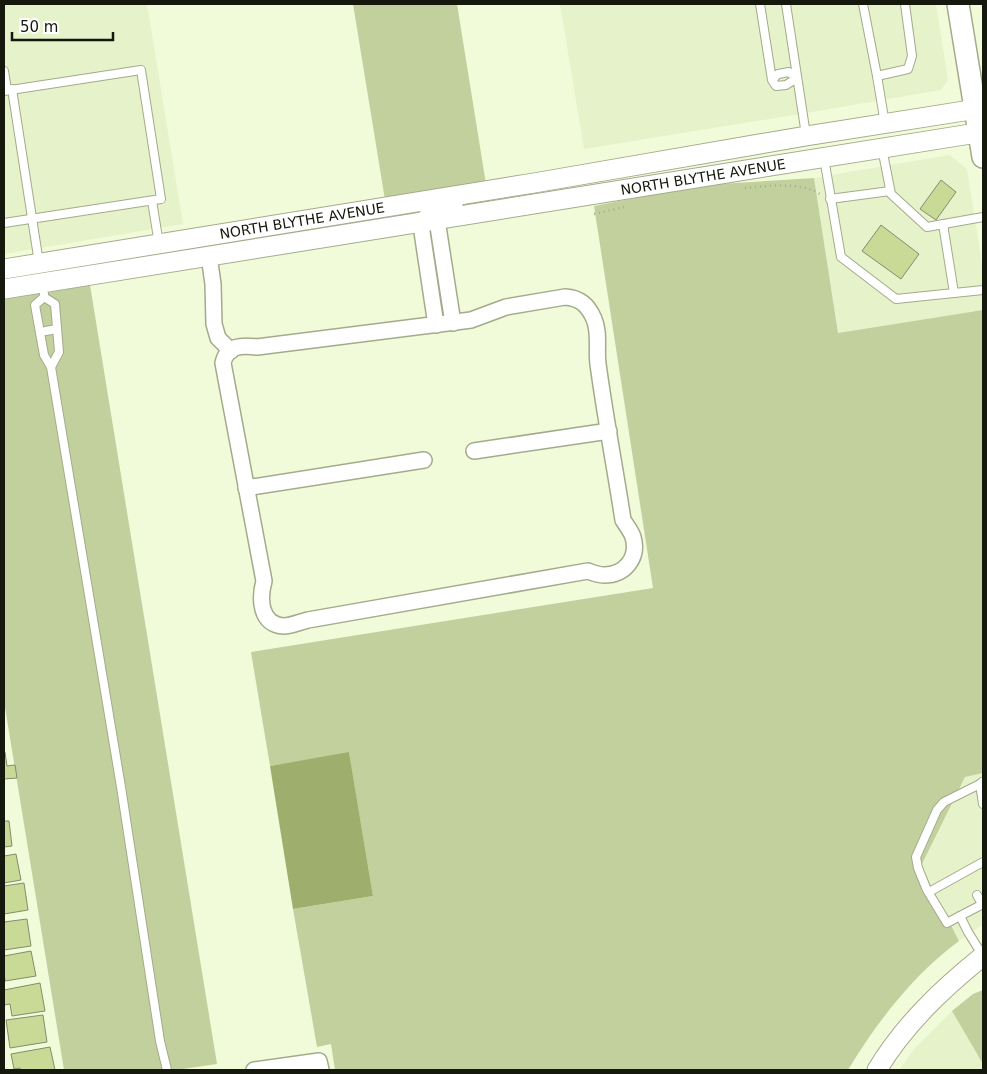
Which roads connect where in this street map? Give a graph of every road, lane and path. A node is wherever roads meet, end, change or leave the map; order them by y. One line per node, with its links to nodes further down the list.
1 (760, 4): 9 (lane)
2 (786, 4): 8 (lane)
3 (864, 4): 7 (lane)
4 (905, 4): 7 (lane)
5 (958, 4): 11 (main road)
6 (4, 71): 10 (lane)
7 (877, 76): 12 (lane)
8 (797, 78): 9 (lane); 9 (lane); 14 (lane)
9 (772, 80)
10 (8, 90): 22 (lane); 26 (lane)
11 (979, 108): 12 (street, NORTH BLYTHE AVENUE); 13 (main road)
12 (884, 124): 14 (street, NORTH BLYTHE AVENUE)
13 (981, 132): 15 (street, NORTH BLYTHE AVENUE); 16 (main road)
14 (806, 136): 18 (street, NORTH BLYTHE AVENUE)
15 (882, 148): 17 (street, NORTH BLYTHE AVENUE); 20 (lane)
16 (983, 157)
17 (824, 158): 21 (lane); 27 (street, NORTH BLYTHE AVENUE)
18 (534, 183): 27 (street, NORTH BLYTHE AVENUE); 30 (street, NORTH BLYTHE AVENUE)
19 (742, 188): 21 (path)
20 (890, 191): 21 (lane); 29 (lane)
21 (830, 199): 40 (lane)
22 (152, 201): 26 (lane); 30 (lane)
23 (633, 205): 24 (path)
24 (594, 214)
25 (983, 216): 29 (lane)
26 (33, 219): 28 (lane); 32 (lane)
27 (429, 221): 31 (street, NORTH BLYTHE AVENUE); 35 (street); 36 (street)
28 (4, 223)
29 (943, 224): 40 (lane)
30 (159, 244): 32 (street, NORTH BLYTHE AVENUE); 33 (street)
31 (209, 256): 33 (street, NORTH BLYTHE AVENUE); 45 (street)
32 (39, 263): 34 (street, NORTH BLYTHE AVENUE)
33 (162, 263): 38 (street, NORTH BLYTHE AVENUE)
34 (4, 269)
35 (446, 275): 36 (street); 41 (street)
36 (429, 278): 42 (street)
37 (4, 289): 38 (street, NORTH BLYTHE AVENUE)
38 (43, 290): 43 (lane); 44 (lane)
39 (983, 290): 40 (lane)
40 (954, 293)
41 (453, 323): 42 (street); 47 (street)
42 (436, 325): 45 (street)
43 (58, 329): 44 (lane); 46 (lane)
44 (40, 332): 46 (lane)
45 (231, 351): 50 (street)
46 (50, 366): 60 (lane)
47 (609, 431): 48 (street); 50 (street)
48 (474, 451)
49 (424, 460): 50 (street)
50 (246, 488)
51 (982, 782): 52 (lane); 54 (lane)
52 (983, 804)
53 (983, 862): 54 (lane)
54 (929, 892): 57 (lane)
55 (977, 895): 56 (lane)
56 (983, 904): 57 (lane)
57 (960, 916): 58 (lane)
58 (983, 956): 62 (street)
59 (320, 1066): 61 (street)
60 (167, 1070)
61 (254, 1070)
62 (877, 1070)

